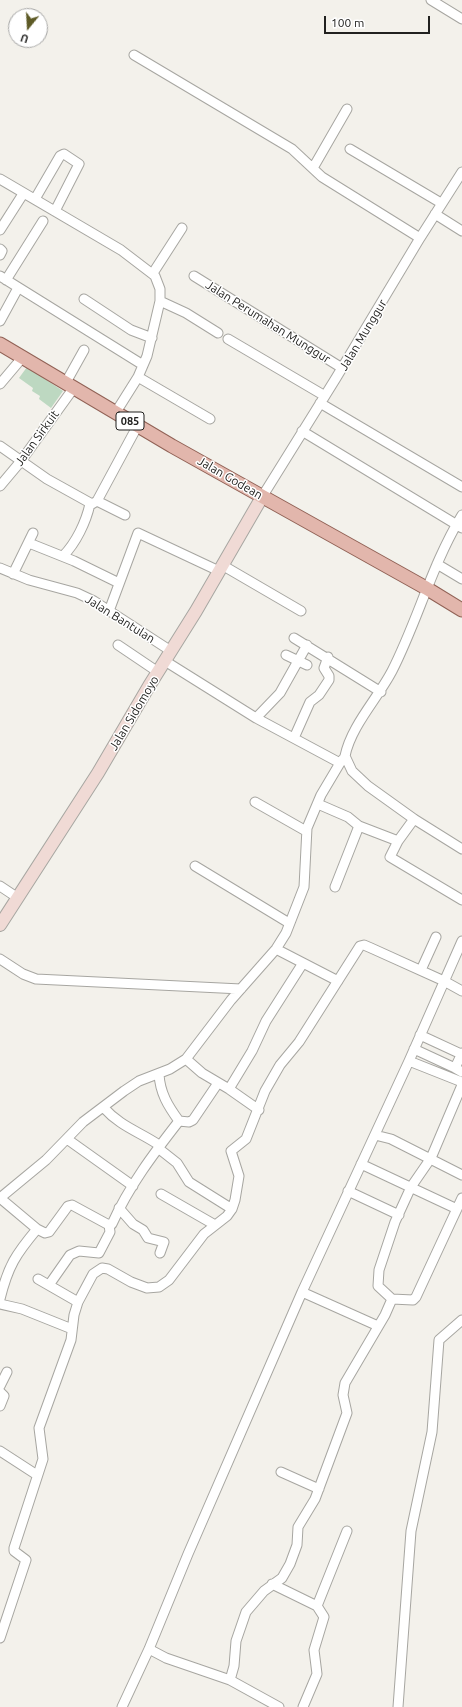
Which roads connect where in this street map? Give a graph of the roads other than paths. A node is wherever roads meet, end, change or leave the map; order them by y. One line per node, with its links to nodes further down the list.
1 (431, 0): 2 (street)
2 (462, 19)
3 (134, 55): 6 (street)
4 (347, 109): 6 (street)
5 (350, 149): 11 (street)
6 (313, 168): 18 (street)
7 (462, 172): 11 (street, Jalan Munggur)
8 (0, 179): 9 (street)
9 (24, 194): 10 (street); 16 (street)
10 (35, 200): 12 (street); 12 (street)
11 (441, 203): 13 (street, Jalan Munggur)
12 (55, 211): 21 (street)
13 (435, 214): 17 (street); 18 (street, Jalan Munggur)
14 (43, 221): 23 (street)
15 (182, 228): 21 (street)
16 (0, 230)
17 (462, 231)
18 (420, 238): 35 (street, Jalan Munggur)
19 (0, 248): 20 (street)
20 (0, 255)
21 (153, 273): 26 (street)
22 (194, 276): 35 (street, Jalan Perumahan Munggur)
23 (3, 278): 24 (street)
24 (18, 288): 27 (street); 34 (street)
25 (84, 299): 29 (street)
26 (160, 301): 28 (street); 29 (street)
27 (0, 321)
28 (218, 333)
29 (152, 338): 34 (street)
30 (228, 339): 39 (street)
31 (0, 344): 33 (main road, Jalan Godean / 085)
32 (84, 350): 38 (street, Jalan Sirkuit)
33 (22, 358): 37 (street); 38 (main road, Jalan Godean / 085)
34 (143, 365): 36 (street)
35 (342, 368): 39 (street, Jalan Munggur)
36 (138, 377): 40 (street); 41 (street)
37 (0, 384)
38 (69, 386): 40 (main road, Jalan Godean / 085); 45 (street, Jalan Sirkuit)
39 (323, 399): 43 (street, Jalan Munggur); 47 (street)
40 (116, 412): 42 (main road, Jalan Godean / 085)
41 (210, 419)
42 (138, 425): 48 (main road, Jalan Godean / 085); 49 (street)
43 (302, 431): 48 (street, Jalan Munggur); 52 (street)
44 (0, 446): 45 (street)
45 (21, 461): 46 (street, Jalan Sirkuit); 49 (street)
46 (0, 486)
47 (462, 487)
48 (262, 497): 58 (main road, Jalan Sidomoyo); 62 (main road, Jalan Godean / 085)
49 (93, 503): 50 (street); 55 (street)
50 (125, 515)
51 (462, 515): 52 (street)
52 (459, 526): 56 (street)
53 (33, 533): 54 (street)
54 (29, 543): 55 (street); 59 (street)
55 (63, 556): 61 (street)
56 (437, 564): 60 (street); 62 (street)
57 (0, 568): 59 (street, Jalan Bantulan)
58 (221, 568): 61 (street); 65 (street); 70 (main road, Jalan Sidomoyo)
59 (13, 574): 64 (street, Jalan Bantulan)
60 (462, 579)
61 (120, 583): 64 (street)
62 (426, 588): 63 (main road, Jalan Godean / 085); 75 (street)
63 (462, 610)
64 (110, 611): 70 (street, Jalan Bantulan)
65 (301, 611)
66 (294, 638): 68 (street)
67 (118, 644): 74 (street)
68 (307, 644): 71 (street); 72 (street)
69 (286, 655): 72 (street)
70 (168, 656): 74 (main road, Jalan Sidomoyo); 76 (street, Jalan Bantulan)
71 (328, 657): 75 (street); 77 (street)
72 (298, 660): 73 (street); 76 (street)
73 (307, 665)
74 (158, 672): 89 (main road, Jalan Sidomoyo)
75 (381, 692): 78 (street)
76 (256, 718): 77 (street, Jalan Bantulan)
77 (294, 738): 78 (street, Jalan Bantulan)
78 (342, 759): 80 (street); 81 (street)
79 (254, 802): 83 (street)
80 (318, 804): 82 (street); 83 (street)
81 (414, 819): 84 (street); 85 (street)
82 (359, 826): 84 (street); 88 (street)
83 (306, 831): 91 (street)
84 (398, 841): 90 (street)
85 (462, 849)
86 (195, 866): 91 (street)
87 (0, 886): 89 (street)
88 (335, 887)
89 (18, 898): 92 (main road, Jalan Sidomoyo)
90 (462, 900)
91 (289, 923): 95 (street)
92 (0, 925)
93 (436, 937): 98 (street)
94 (462, 941): 100 (street)
95 (276, 949): 97 (street); 101 (street)
96 (0, 958): 101 (street)
97 (303, 963): 99 (street); 111 (street)
98 (421, 970): 99 (street); 100 (street)
99 (338, 981): 113 (street)
100 (444, 981): 102 (street); 103 (street)
101 (241, 989): 106 (street)
102 (462, 991)
103 (420, 1035): 104 (street); 105 (street)
104 (414, 1049): 107 (street); 108 (street)
105 (462, 1053): 108 (street)
106 (186, 1059): 109 (street); 111 (street)
107 (409, 1061): 110 (street); 115 (street)
108 (459, 1070)
109 (159, 1074): 112 (street); 114 (street)
110 (462, 1084): 118 (street)
111 (223, 1086): 113 (street); 114 (street)
112 (103, 1107): 116 (street); 117 (street)
113 (259, 1110): 127 (street)
114 (179, 1121): 117 (street)
115 (375, 1135): 118 (street); 119 (street)
116 (67, 1139): 121 (street); 132 (street)
117 (159, 1146): 121 (street); 127 (street)
118 (431, 1158): 120 (street); 122 (street)
119 (361, 1164): 122 (street); 123 (street)
120 (462, 1175)
121 (133, 1186): 126 (street)
122 (411, 1187): 128 (street); 129 (street)
123 (348, 1191): 129 (street); 136 (street)
124 (161, 1194): 131 (street)
125 (462, 1198): 128 (street)
126 (119, 1208): 130 (street); 133 (street)
127 (232, 1209): 131 (street)
128 (457, 1209): 138 (street)
129 (399, 1214): 138 (street)
130 (109, 1225): 132 (street); 135 (street)
131 (215, 1225): 139 (street)
132 (37, 1228): 137 (street)
133 (160, 1253)
134 (38, 1279): 135 (street)
135 (49, 1285): 139 (street)
136 (302, 1292): 142 (street); 156 (street)
137 (0, 1299)
138 (392, 1299): 142 (street)
139 (78, 1302): 143 (street)
140 (0, 1304): 143 (street)
141 (462, 1320): 161 (street)
142 (378, 1326): 151 (street)
143 (72, 1329): 150 (street)
144 (7, 1372): 145 (street)
145 (0, 1386)
146 (0, 1392): 147 (street)
147 (0, 1406)
148 (0, 1451): 150 (street)
149 (281, 1472): 151 (street)
150 (37, 1475): 155 (street)
151 (319, 1489): 153 (street)
152 (347, 1531): 154 (street)
153 (272, 1584): 154 (street); 157 (street)
154 (317, 1606): 160 (street)
155 (0, 1638)
156 (149, 1649): 157 (street); 158 (street)
157 (230, 1680): 159 (street)
158 (122, 1707)
159 (279, 1707)
160 (303, 1707)
161 (398, 1707)

